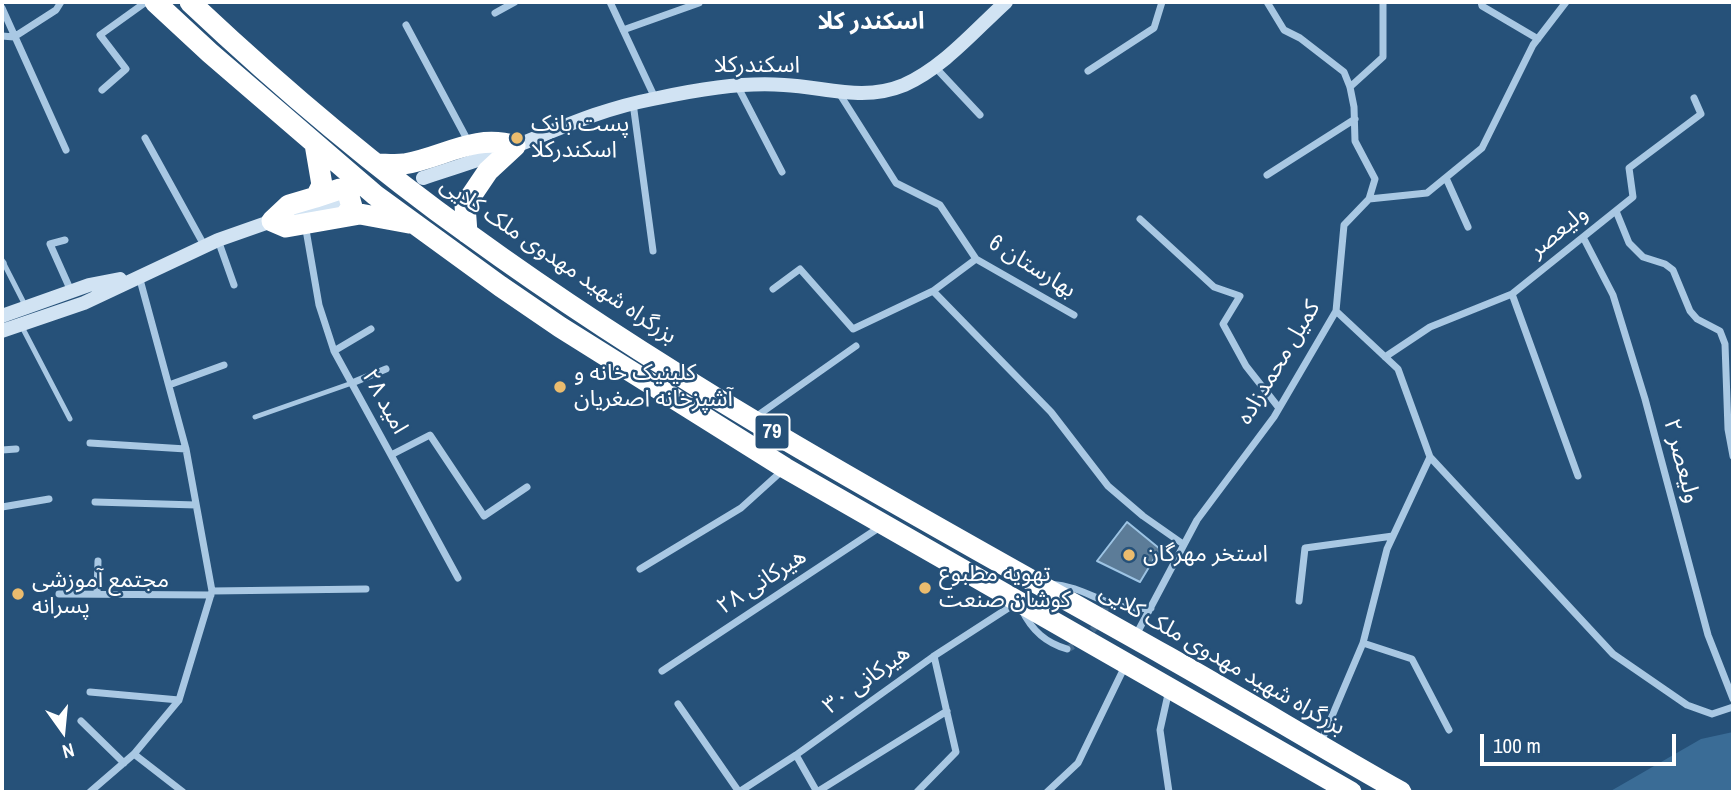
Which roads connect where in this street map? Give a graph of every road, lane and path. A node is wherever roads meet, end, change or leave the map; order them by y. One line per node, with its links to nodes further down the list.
1 (61, 2): 19 (street)
2 (146, 2): 25 (street)
3 (155, 2): 33 (highway, 79)
4 (190, 2): 37 (highway, بزرگراه شهید مهدوی ملک کلایی / 79)
5 (515, 2): 15 (street)
6 (610, 2): 17 (street)
7 (1006, 2): 21 (street, اسکندرکلا)
8 (1162, 2): 22 (street)
9 (1267, 2): 24 (street)
10 (1383, 2): 24 (street)
11 (1481, 2): 20 (street)
12 (1566, 2): 20 (street)
13 (699, 3): 17 (street)
14 (2, 8): 19 (street)
15 (495, 13)
16 (406, 25): 36 (street)
17 (623, 30): 27 (street)
18 (2, 36): 19 (street)
19 (14, 37): 35 (street)
20 (1538, 39): 41 (street)
21 (935, 68): 26 (street, اسکندرکلا); 30 (street)
22 (1088, 71)
23 (738, 87): 26 (street, اسکندرکلا); 27 (street, اسکندرکلا); 38 (street)
24 (1350, 87): 31 (street)
25 (102, 90)
26 (839, 93): 56 (street, بهارستان 6)
27 (655, 98): 29 (street, اسکندرکلا)
28 (1694, 98): 45 (street, ولیعصر)
29 (633, 103): 34 (street, اسکندرکلا); 55 (street)
30 (981, 115)
31 (1355, 119): 39 (street); 43 (street)
32 (145, 138): 54 (street)
33 (315, 144): 42 (highway); 48 (highway, 79)
34 (515, 146): 36 (highway); 51 (highway)
35 (66, 150)
36 (479, 151): 37 (highway); 40 (street)
37 (376, 164): 51 (highway, بزرگراه شهید مهدوی ملک کلایی / 79)
38 (782, 172)
39 (1267, 175)
40 (423, 177)
41 (1446, 178): 43 (street); 50 (street)
42 (316, 197): 44 (highway); 47 (highway)
43 (1370, 199): 65 (street, کمیل محمدزاده)
44 (342, 209): 47 (street); 48 (highway); 49 (highway)
45 (1616, 211): 52 (street, ولیعصر); 87 (street)
46 (1140, 219): 78 (street)
47 (272, 221): 49 (highway); 54 (street)
48 (411, 223): 89 (highway, 79)
49 (305, 224): 72 (street, امید ۲۸)
50 (1468, 227)
51 (467, 233): 81 (highway, بزرگراه شهید مهدوی ملک کلایی / 79)
52 (1583, 237): 63 (street, ولیعصر); 119 (street, ولیعصر ۲)
53 (65, 240): 61 (street)
54 (211, 242): 58 (street); 59 (street)
55 (653, 251)
56 (976, 259): 62 (street); 67 (street, بهارستان 6)
57 (2, 262): 64 (lane)
58 (139, 275): 61 (street); 68 (street); 77 (street)
59 (234, 285)
60 (773, 289): 62 (street)
61 (72, 291): 64 (street)
62 (933, 291): 98 (street)
63 (1512, 294): 73 (street, ولیعصر); 90 (street)
64 (26, 307): 66 (street)
65 (1336, 311): 73 (street); 78 (street, کمیل محمدزاده)
66 (2, 316)
67 (1074, 316)
68 (21, 324): 70 (street); 80 (lane)
69 (371, 330): 72 (street)
70 (2, 331)
71 (856, 346): 81 (street)
72 (334, 351): 76 (street, امید ۲۸)
73 (1385, 357): 88 (street)
74 (224, 365): 77 (street)
75 (386, 369): 76 (street)
76 (352, 383): 79 (lane); 86 (street, امید ۲۸)
77 (169, 385): 85 (street)
78 (1279, 408): 98 (street, کمیل محمدزاده)
79 (255, 417)
80 (70, 419)
81 (752, 420): 102 (highway, بزرگراه شهید مهدوی ملک کلایی / 79)
82 (90, 443): 85 (street)
83 (16, 449): 84 (street)
84 (2, 450)
85 (186, 450): 94 (street)
86 (391, 455): 91 (street, امید ۲۸); 101 (street)
87 (1733, 456)
88 (1430, 457): 97 (street); 121 (street)
89 (785, 468): 96 (highway, 79); 100 (street)
90 (1578, 476)
91 (527, 487)
92 (49, 499): 95 (street)
93 (95, 502): 94 (street)
94 (196, 505): 104 (street)
95 (2, 508)
96 (884, 525): 108 (highway, 79); 115 (street, هیرکانی ۲۸)
97 (1393, 536): 107 (street); 111 (street)
98 (1183, 544): 109 (street, کمیل محمدزاده)
99 (98, 561): 106 (street)
100 (640, 569)
101 (458, 578)
102 (1032, 582): 109 (street); 110 (highway, بزرگراه شهید مهدوی ملک کلایی / 79)
103 (366, 589): 104 (street)
104 (211, 593): 106 (street); 118 (street)
105 (58, 594): 106 (street)
106 (97, 594)
107 (1299, 601)
108 (1019, 602): 112 (street); 113 (street, هیرکانی ۳۰); 114 (highway, 79)
109 (1151, 608): 110 (street, کمیل محمدزاده)
110 (1135, 638): 125 (highway, بزرگراه شهید مهدوی ملک کلایی / 79)
111 (1363, 643): 124 (street); 125 (street)
112 (1067, 649)
113 (934, 656): 122 (street); 127 (street, هیرکانی ۳۰)
114 (1126, 664): 116 (highway, 79); 133 (street)
115 (662, 671)
116 (1169, 688): 134 (street); 135 (highway, 79)
117 (90, 692): 118 (street)
118 (179, 699): 126 (street)
119 (1733, 699)
120 (678, 704): 131 (street)
121 (1733, 707)
122 (947, 711): 127 (street); 132 (street)
123 (81, 721): 128 (street)
124 (1448, 730)
125 (1320, 746): 136 (highway, بزرگراه شهید مهدوی ملک کلایی / 79)
126 (134, 754): 128 (street); 130 (street)
127 (796, 755): 131 (street, هیرکانی ۳۰)
128 (124, 763): 129 (street)
129 (90, 792)
130 (183, 792)
131 (739, 792)
132 (917, 792)
133 (1047, 792)
134 (1169, 792)
135 (1351, 792)
136 (1401, 792)

